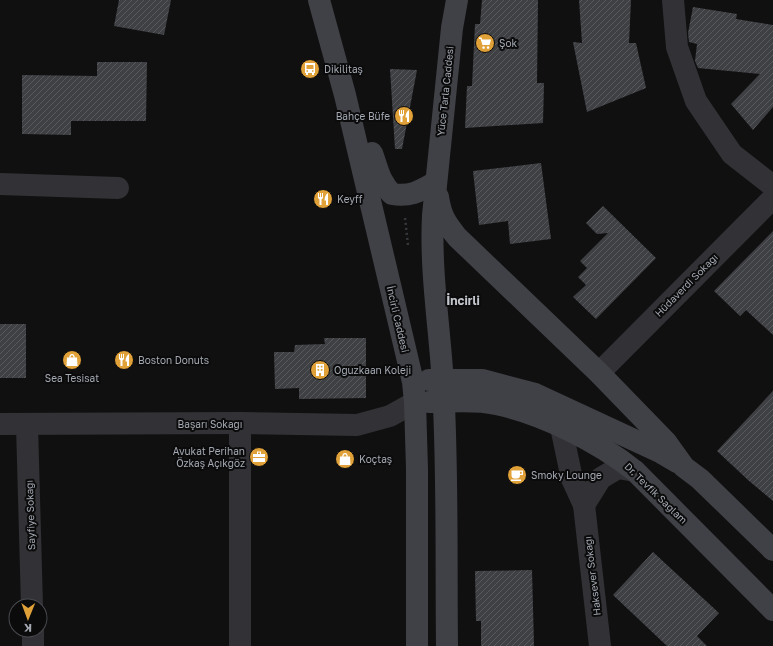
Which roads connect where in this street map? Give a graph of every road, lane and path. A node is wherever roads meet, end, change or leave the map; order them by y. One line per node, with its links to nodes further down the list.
1 (319, 0): 4 (main road, İncirli Caddesi)
2 (457, 0): 5 (main road, Yüce Tarla Caddesi)
3 (673, 0): 7 (street)
4 (345, 95): 5 (main road); 12 (main road, İncirli Caddesi)
5 (436, 182): 10 (main road); 11 (main road)
6 (0, 184): 8 (street)
7 (773, 186)
8 (118, 188)
9 (773, 198): 10 (street, Hüdaverdi Sokağı)
10 (599, 373): 18 (main road)
11 (443, 379): 12 (main road); 13 (main road); 18 (main road)
12 (414, 392): 13 (main road, Dr. Tevfik Sağlam); 14 (street, Başarı Sokağı); 25 (main road, İncirli Caddesi)
13 (444, 402): 17 (main road, Dr. Tevfik Sağlam); 26 (main road)
14 (240, 423): 16 (street, Başarı Sokağı); 24 (street)
15 (0, 424): 16 (street, Başarı Sokağı)
16 (27, 425): 22 (street, Sayfiye Sokağı)
17 (561, 426): 19 (main road, Dr. Tevfik Sağlam); 20 (street, Haksever Sokağı)
18 (684, 467): 21 (main road)
19 (635, 471): 20 (street); 23 (main road, Dr. Tevfik Sağlam)
20 (584, 505): 27 (street, Haksever Sokağı)
21 (773, 550)
22 (32, 598)
23 (773, 610)
24 (240, 646)
25 (417, 646)
26 (446, 646)
27 (600, 646)

